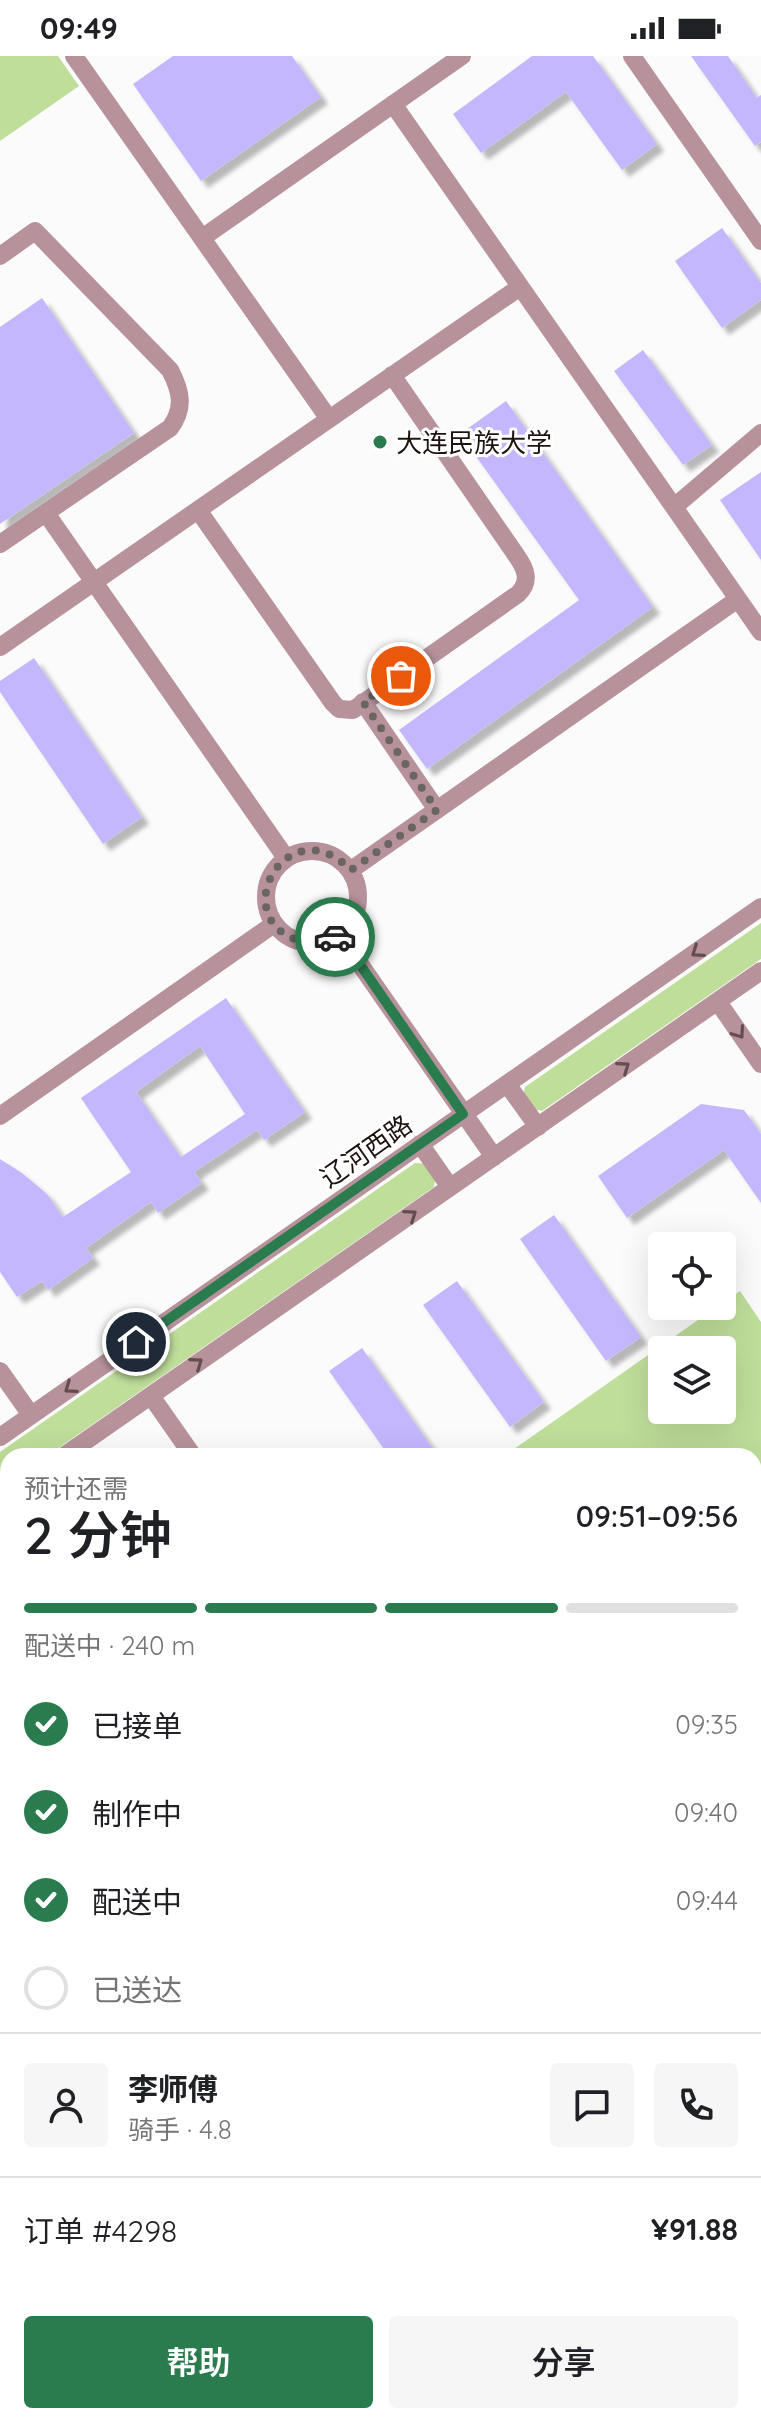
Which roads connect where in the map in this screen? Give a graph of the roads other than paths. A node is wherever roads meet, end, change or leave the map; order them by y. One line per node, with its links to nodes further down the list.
1 (74, 56): 5 (street)
2 (462, 56): 4 (street)
3 (632, 56): 6 (street)
4 (393, 104): 5 (street); 8 (street)
5 (202, 238): 10 (street)
6 (761, 241)
7 (0, 256): 14 (street)
8 (520, 287): 9 (street); 12 (street)
9 (392, 375): 10 (street); 20 (street)
10 (329, 419): 13 (street)
11 (761, 433): 12 (street)
12 (674, 507): 17 (street)
13 (198, 510): 16 (street); 20 (street)
14 (46, 513): 15 (street); 16 (street)
15 (0, 544)
16 (94, 582): 19 (street); 22 (street)
17 (738, 599): 18 (street); 21 (street)
18 (761, 632)
19 (0, 647)
20 (363, 702): 21 (street)
21 (437, 810): 23 (street)
22 (286, 858): 23 (street); 25 (street)
23 (351, 870): 26 (street)
24 (761, 907): 30 (street, 辽河西路, one-way to 30)
25 (274, 924): 26 (street); 32 (street)
26 (339, 934): 31 (street)
27 (761, 971): 28 (street)
28 (718, 1002): 29 (street, one-way to 29); 33 (street, one-way to 28)
29 (761, 1064)
30 (507, 1084): 31 (street, 辽河西路); 33 (street)
31 (463, 1114): 34 (street, 辽河西路); 35 (street)
32 (0, 1116)
33 (538, 1127): 35 (street)
34 (420, 1144): 36 (street); 39 (street, 辽河西路, one-way to 39)
35 (494, 1157): 36 (street)
36 (450, 1187): 38 (street, one-way to 36)
37 (0, 1371): 39 (street)
38 (151, 1396): 41 (street); 42 (street)
39 (31, 1415): 40 (street, 辽河西路)
40 (0, 1437)
41 (76, 1448)
42 (187, 1448)

